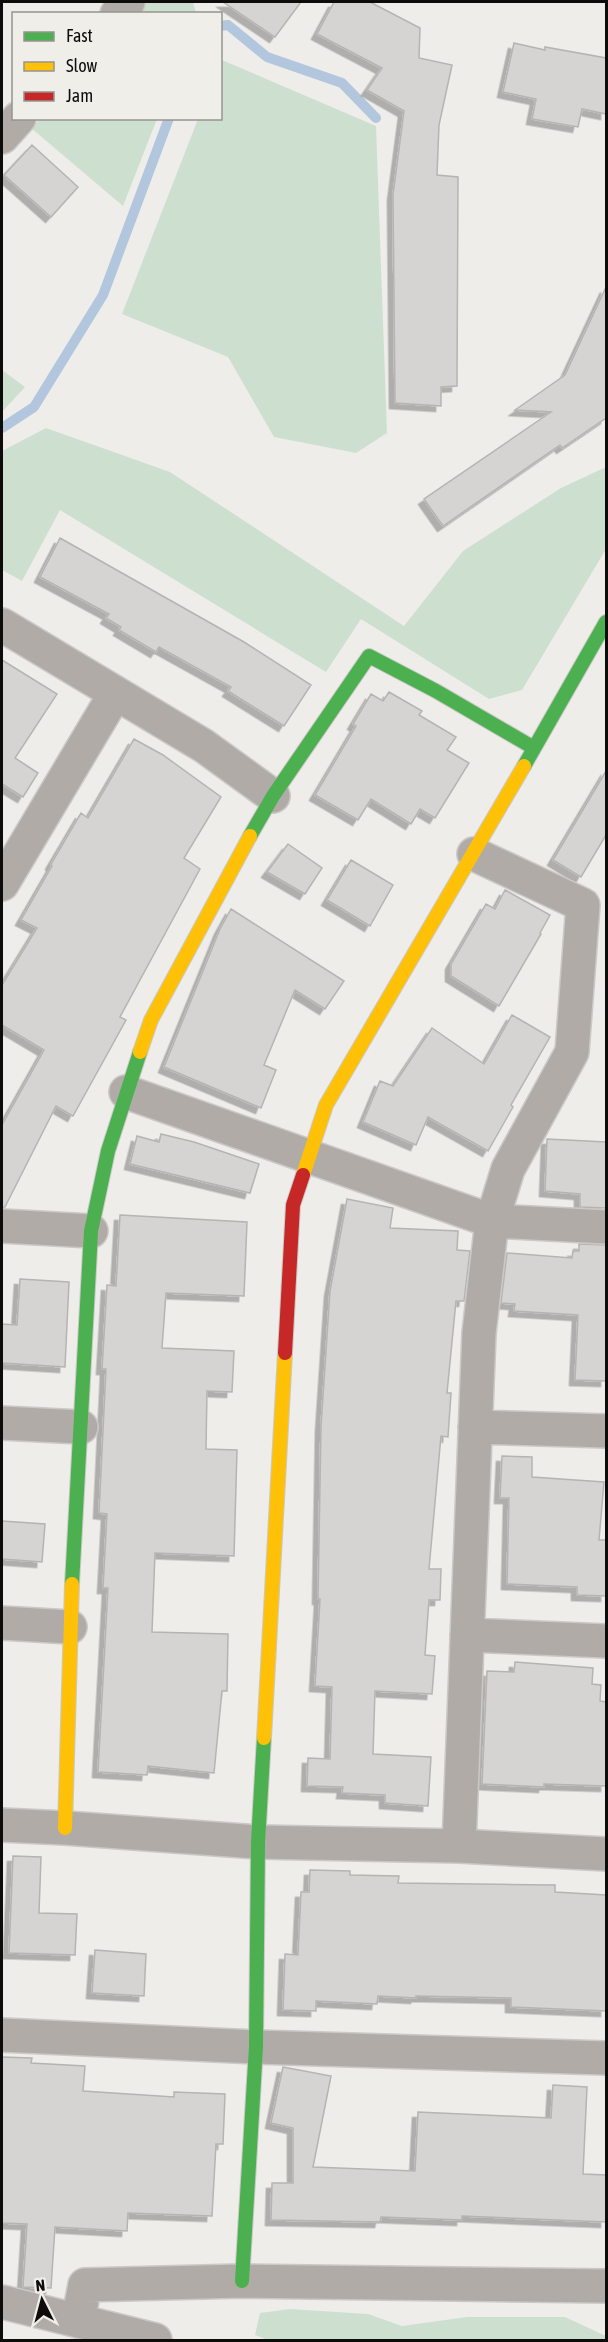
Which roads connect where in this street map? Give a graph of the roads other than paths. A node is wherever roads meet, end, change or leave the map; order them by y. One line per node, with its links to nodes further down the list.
1 (17, 120): 2 (street)
2 (2, 137)
3 (606, 622): 6 (street)
4 (2, 625): 5 (street)
5 (115, 694): 7 (street); 9 (street)
6 (534, 748): 7 (street); 8 (street)
7 (273, 796): 10 (street)
8 (474, 854): 11 (street); 12 (street)
9 (2, 884)
10 (126, 1092): 11 (street); 15 (street)
11 (309, 1158): 12 (street); 26 (street)
12 (492, 1221): 14 (street); 17 (street)
13 (2, 1226): 15 (street)
14 (606, 1227)
15 (91, 1231): 18 (street)
16 (2, 1423): 18 (street)
17 (475, 1426): 19 (street); 22 (street)
18 (81, 1427): 21 (street)
19 (606, 1431)
20 (2, 1623): 21 (street)
21 (70, 1627): 25 (street)
22 (466, 1635): 23 (street); 27 (street)
23 (606, 1641)
24 (2, 1825): 25 (street)
25 (65, 1828): 26 (street)
26 (258, 1842): 27 (street); 30 (street)
27 (459, 1846): 28 (street)
28 (606, 1854)
29 (2, 2035): 30 (street)
30 (256, 2047): 31 (street); 32 (street)
31 (606, 2058)
32 (242, 2281): 33 (street); 35 (street)
33 (606, 2286)
34 (2, 2302): 35 (street)
35 (78, 2321): 36 (street)
36 (155, 2340)

